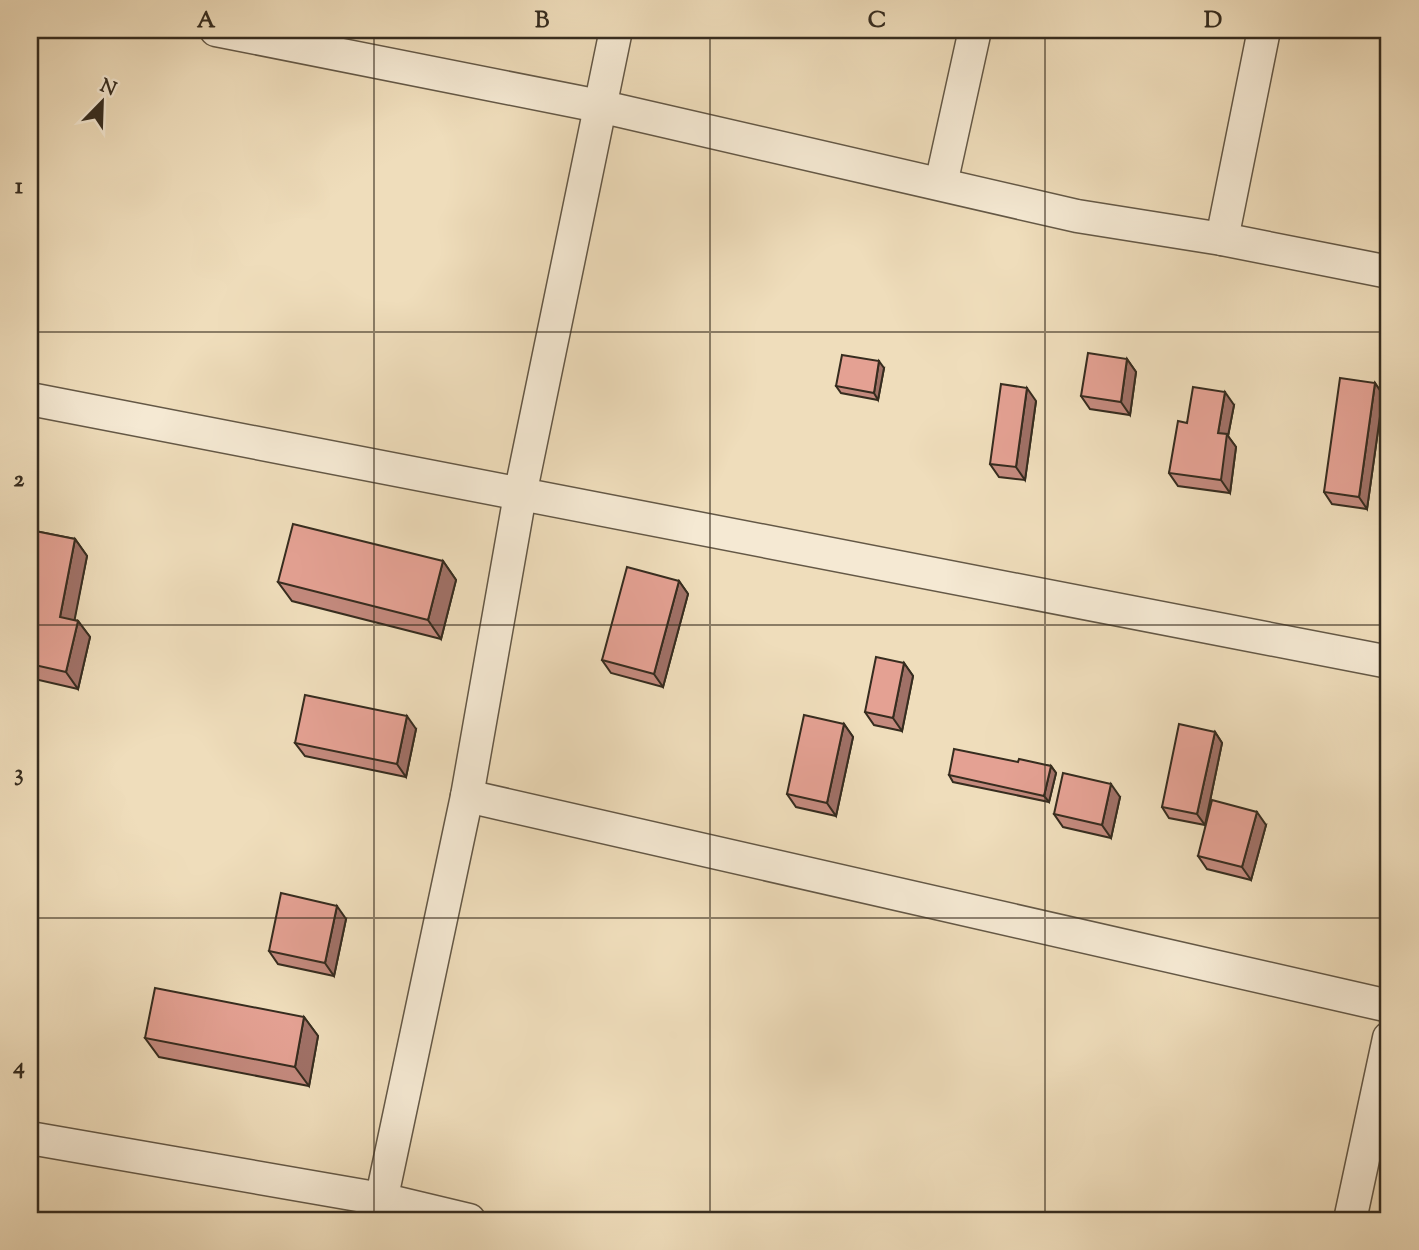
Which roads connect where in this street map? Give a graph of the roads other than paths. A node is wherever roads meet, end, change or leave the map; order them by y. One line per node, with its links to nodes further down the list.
1 (216, 30): 5 (street)
2 (616, 30): 6 (street)
3 (975, 30): 7 (street)
4 (1264, 30): 8 (street)
5 (271, 35): 6 (street)
6 (599, 106): 7 (street); 11 (street)
7 (941, 184): 8 (street)
8 (1222, 239): 9 (street)
9 (1389, 272)
10 (30, 399): 11 (street)
11 (520, 495): 12 (street); 13 (street)
12 (1389, 662)
13 (467, 796): 14 (street); 17 (street)
14 (1389, 1006)
15 (1389, 1038): 19 (street)
16 (30, 1138): 17 (street)
17 (379, 1210): 18 (street)
18 (469, 1220)
19 (1350, 1220)

